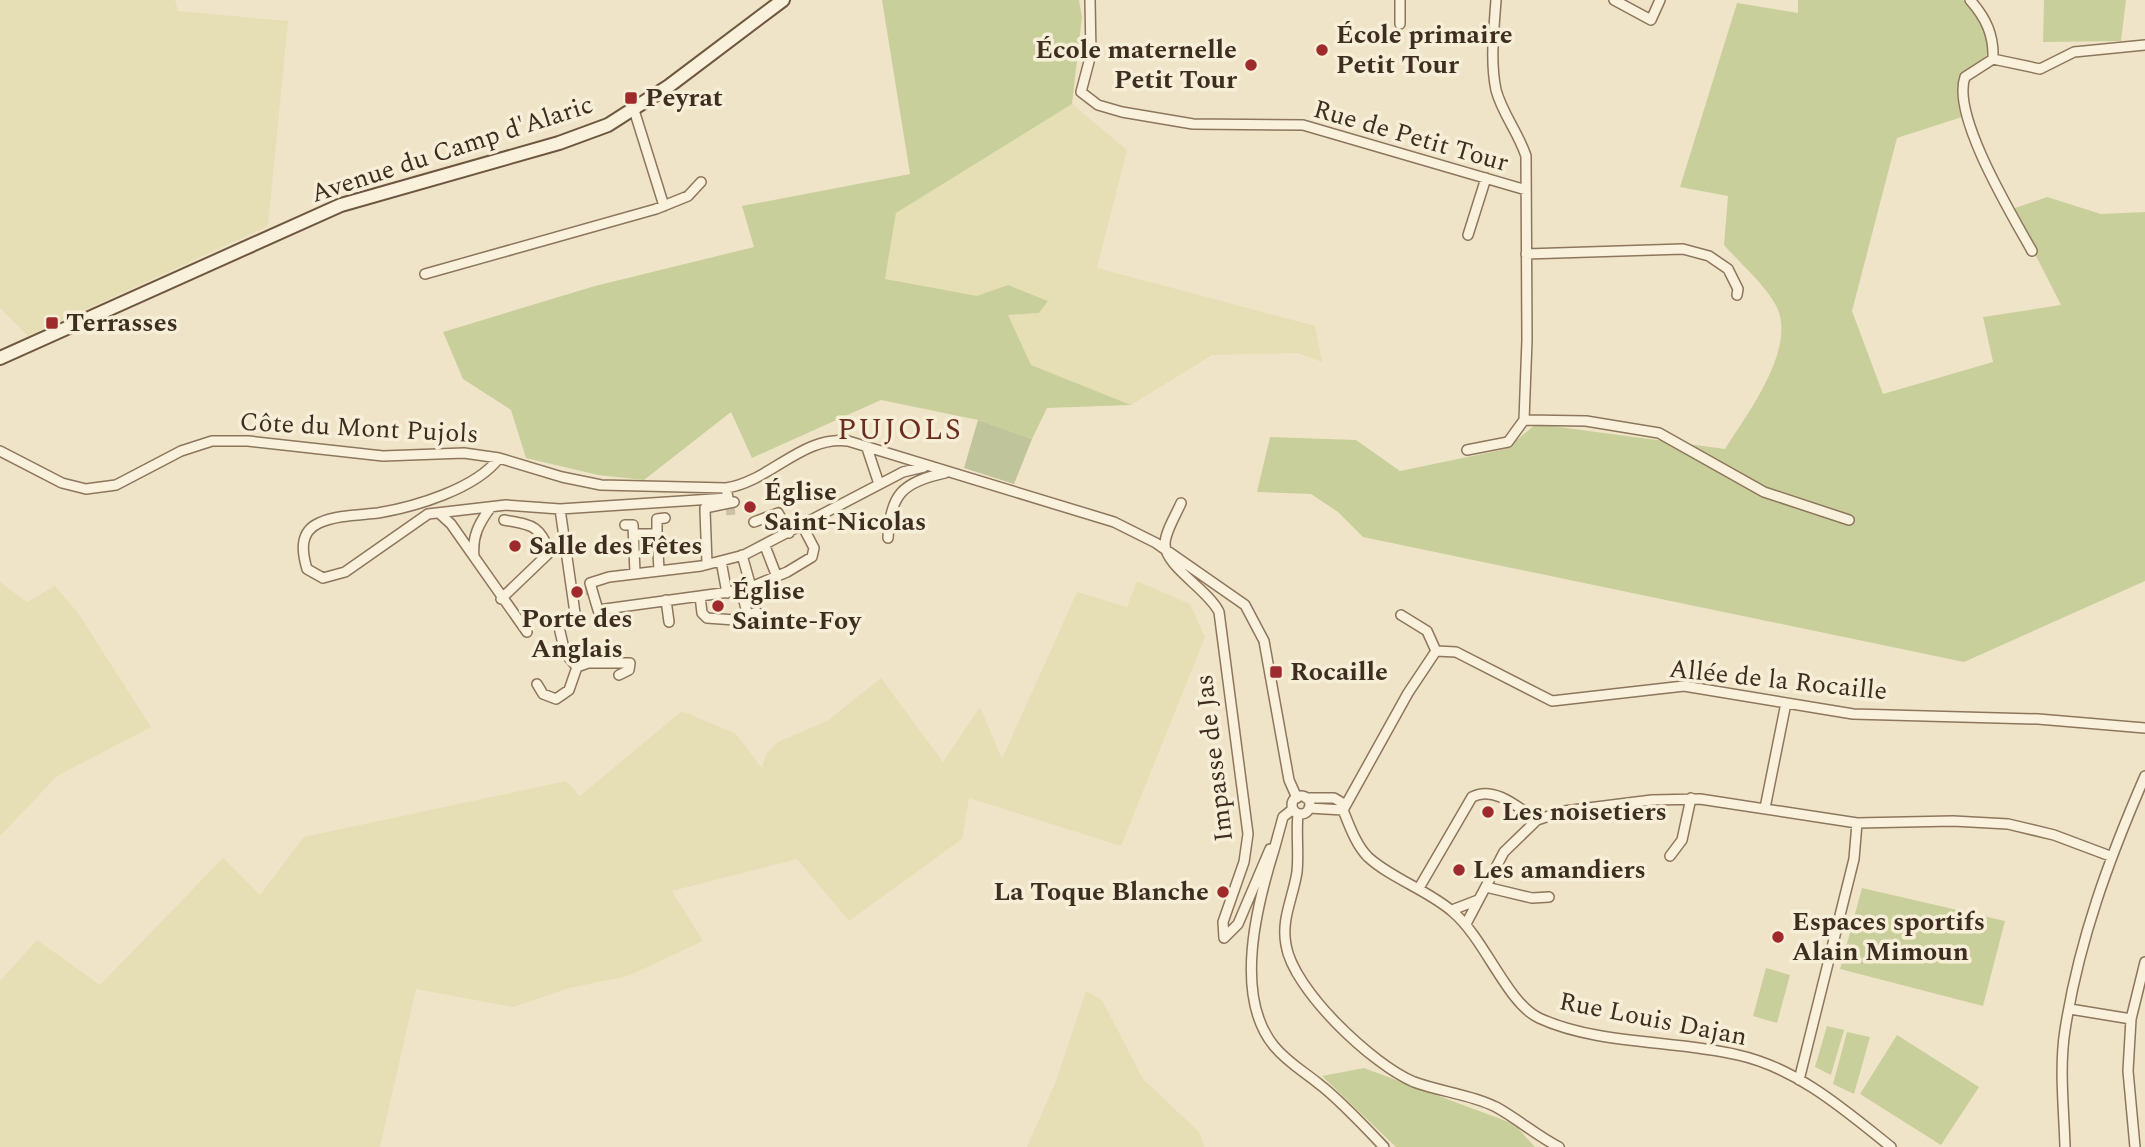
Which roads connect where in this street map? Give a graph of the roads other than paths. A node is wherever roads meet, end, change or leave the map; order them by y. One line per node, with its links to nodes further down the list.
1 (783, 0): 11 (main road, Avenue du Camp d'Alaric)
2 (1090, 0): 12 (street, Rue de Petit Tour)
3 (1400, 0): 8 (street)
4 (1496, 0): 14 (street)
5 (1614, 0): 6 (street)
6 (1660, 0)
7 (1970, 0): 10 (street)
8 (1400, 24)
9 (2145, 45): 10 (street)
10 (1993, 59): 17 (street)
11 (634, 110): 15 (street); 21 (main road, Avenue du Camp d'Alaric)
12 (1486, 178): 14 (street, Rue de Petit Tour); 16 (street)
13 (701, 182): 15 (street)
14 (1526, 190): 18 (street)
15 (664, 206): 19 (street)
16 (1468, 235)
17 (2032, 251)
18 (1526, 254): 20 (street); 22 (street)
19 (425, 274)
20 (1737, 295)
21 (0, 358)
22 (1524, 420): 24 (street); 37 (street)
23 (867, 448): 27 (street); 29 (street); 30 (street)
24 (1467, 450)
25 (0, 452): 26 (street, Côte du Mont Pujols)
26 (499, 458): 30 (street, Côte du Mont Pujols); 34 (street)
27 (927, 466): 28 (street); 29 (street)
28 (946, 472): 44 (street); 46 (street)
29 (879, 484): 40 (street)
30 (728, 499): 33 (street); 50 (street)
31 (1181, 503): 46 (street)
32 (491, 507): 33 (street); 34 (street); 48 (street)
33 (560, 509): 64 (street)
34 (439, 513): 48 (street)
35 (665, 518): 43 (street)
36 (504, 520): 58 (street)
37 (1849, 520)
38 (759, 521): 41 (street)
39 (625, 525): 52 (street)
40 (802, 525): 41 (street); 53 (street)
41 (789, 533): 45 (street)
42 (639, 534): 43 (street)
43 (657, 534): 51 (street)
44 (888, 538)
45 (764, 546): 47 (street); 53 (street)
46 (1167, 551): 70 (street); 78 (street, Impasse de Jas)
47 (742, 555): 49 (street); 54 (street)
48 (474, 558): 58 (street)
49 (721, 561): 50 (street); 56 (street)
50 (703, 566): 51 (street)
51 (659, 570): 52 (street)
52 (635, 573): 59 (street)
53 (777, 577): 54 (street)
54 (751, 587): 55 (street)
55 (741, 590): 56 (street); 57 (street)
56 (727, 593): 57 (street)
57 (703, 595): 59 (street)
58 (501, 599): 62 (street)
59 (666, 600): 61 (street)
60 (1401, 615): 63 (street)
61 (670, 622)
62 (527, 632)
63 (1436, 651): 67 (street, Allée de la Rocaille); 72 (street)
64 (577, 667): 65 (street); 66 (street)
65 (619, 676)
66 (537, 684)
67 (1786, 703): 68 (street, Allée de la Rocaille); 74 (street)
68 (2145, 728)
69 (2145, 776): 80 (street)
70 (1301, 798): 72 (street); 73 (street); 75 (street)
71 (1690, 798): 74 (street); 76 (street); 79 (street)
72 (1343, 807): 73 (street); 82 (street, Rue Louis Dajan)
73 (1309, 808): 75 (street)
74 (1765, 808): 77 (street)
75 (1296, 811): 78 (street); 93 (street)
76 (1537, 820): 81 (street); 82 (street)
77 (1857, 823): 80 (street); 90 (street)
78 (1275, 850): 92 (street, Impasse de Jas)
79 (1670, 856)
80 (2110, 856): 88 (street)
81 (1486, 887): 83 (street); 84 (street)
82 (1419, 888): 85 (street, Rue Louis Dajan)
83 (1549, 897)
84 (1478, 900): 85 (street); 86 (street)
85 (1451, 910): 86 (street, Rue Louis Dajan)
86 (1466, 924): 90 (street, Rue Louis Dajan)
87 (2145, 962): 89 (street)
88 (2070, 1009): 89 (street); 94 (street)
89 (2131, 1018): 95 (street)
90 (1799, 1080): 91 (street, Rue Louis Dajan)
91 (1886, 1145)
92 (1384, 1147)
93 (1559, 1147)
94 (2064, 1147)
95 (2135, 1147)

